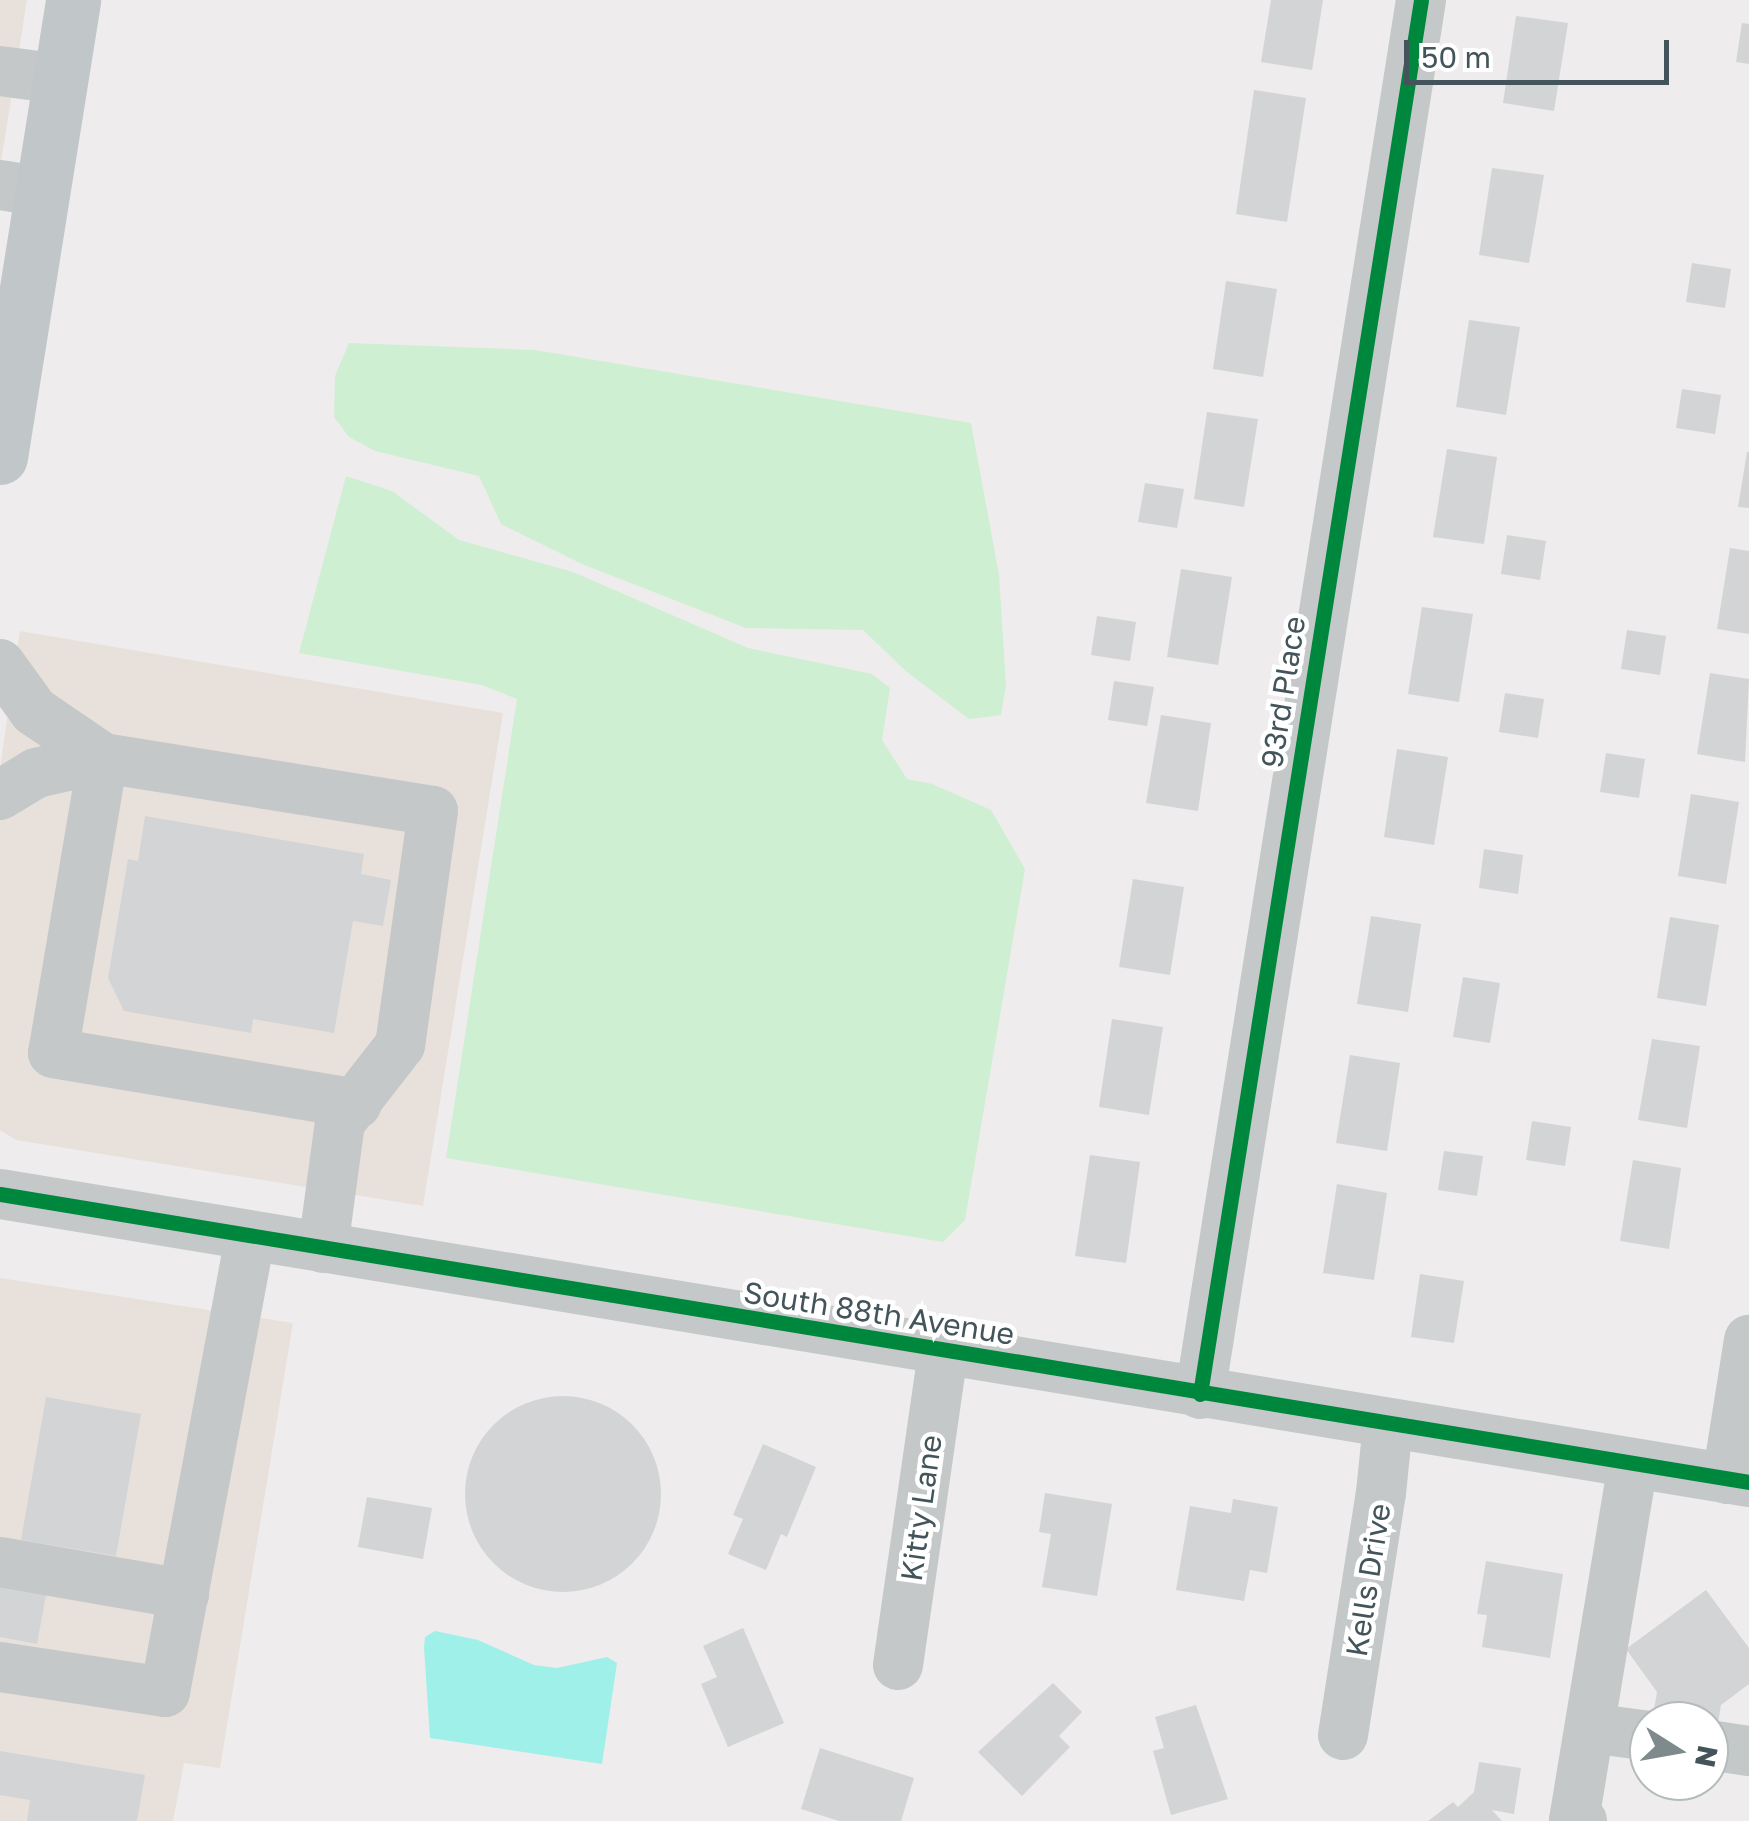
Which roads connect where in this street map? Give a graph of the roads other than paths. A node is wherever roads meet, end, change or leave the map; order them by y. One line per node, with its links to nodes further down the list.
1 (73, 0): 4 (main road)
2 (1422, 0): 17 (street, 93rd Place)
3 (0, 71): 4 (street)
4 (61, 79): 5 (main road)
5 (22, 189): 6 (main road)
6 (15, 266): 7 (main road)
7 (0, 457)
8 (0, 664): 9 (street)
9 (103, 758): 10 (street); 11 (street); 11 (street)
10 (0, 795)
11 (356, 1104): 14 (street)
12 (0, 1194): 13 (street, South 88th Avenue)
13 (250, 1236): 14 (street, South 88th Avenue); 22 (street)
14 (322, 1248): 16 (street, South 88th Avenue)
15 (1749, 1340): 20 (street)
16 (944, 1352): 17 (street, South 88th Avenue); 23 (street, Kitty Lane)
17 (1200, 1394): 18 (street, South 88th Avenue)
18 (1388, 1424): 19 (street, South 88th Avenue); 27 (street, Kells Drive)
19 (1633, 1464): 20 (street, South 88th Avenue); 25 (street)
20 (1738, 1481)
21 (0, 1562): 22 (street)
22 (184, 1594): 24 (street)
23 (898, 1665)
24 (0, 1667)
25 (1590, 1728): 26 (street); 28 (street)
26 (1629, 1733)
27 (1343, 1735)
28 (1582, 1821)

